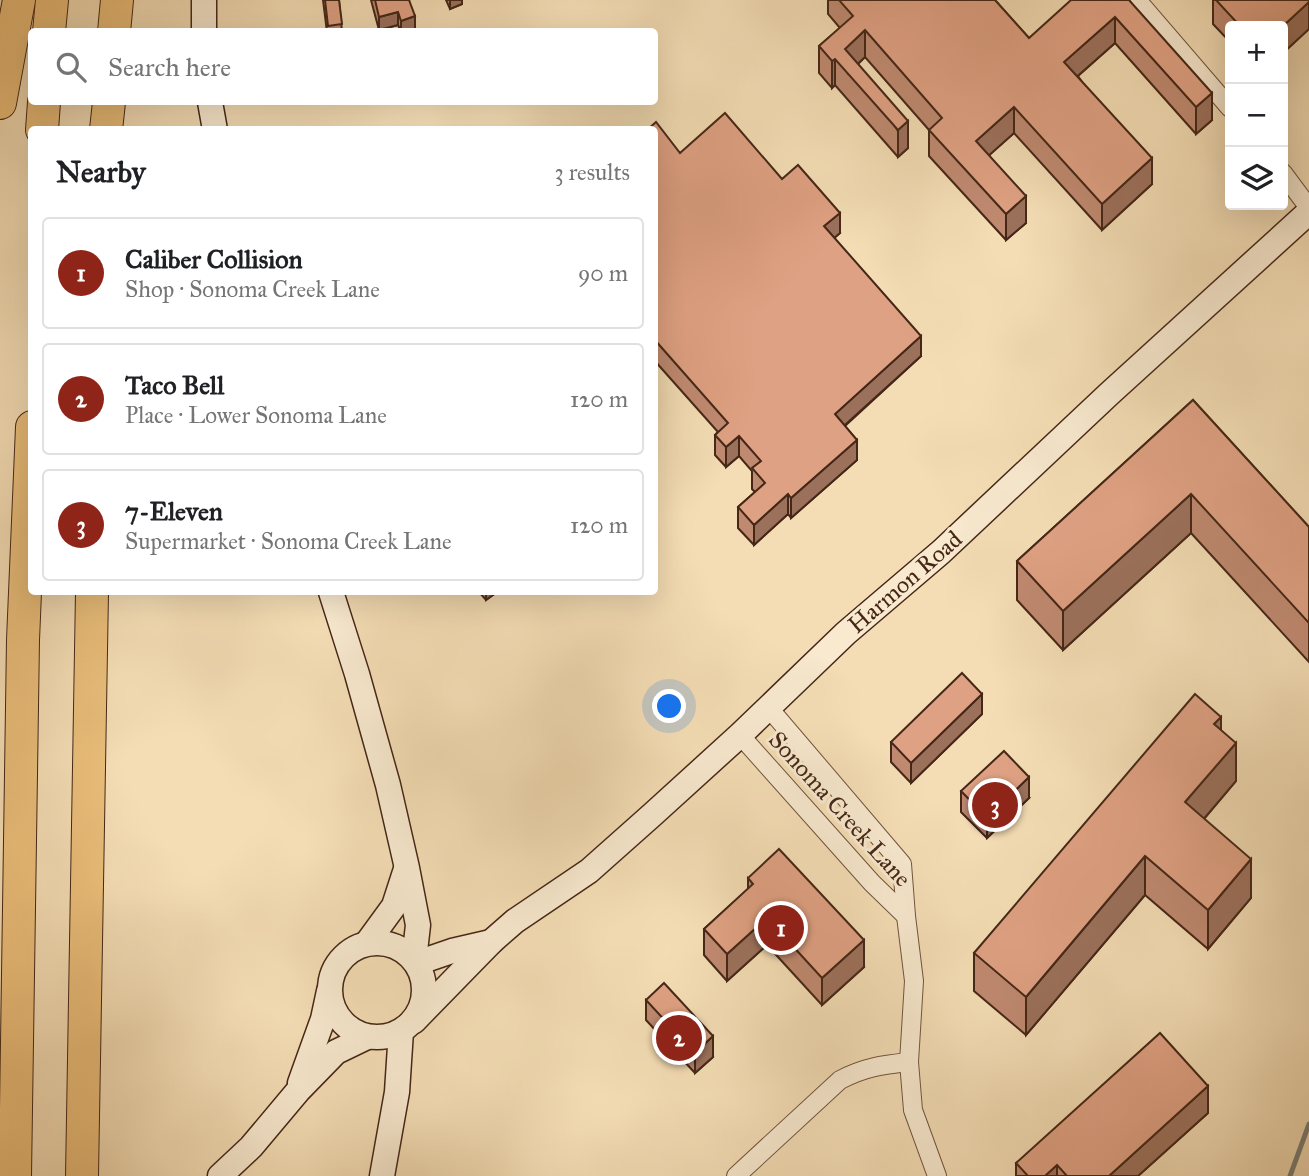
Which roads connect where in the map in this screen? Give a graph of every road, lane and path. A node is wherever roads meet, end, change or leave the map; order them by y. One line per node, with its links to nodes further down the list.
1 (19, 0): 10 (highway)
2 (52, 0): 6 (highway)
3 (117, 0): 7 (highway)
4 (204, 0): 8 (main road)
5 (1137, 0): 9 (street)
6 (49, 28)
7 (114, 28)
8 (204, 28)
9 (1225, 102)
10 (0, 103)
11 (44, 105): 14 (highway)
12 (108, 105): 15 (highway)
13 (211, 105): 16 (main road)
14 (42, 126)
15 (107, 126)
16 (214, 126)
17 (1288, 180): 18 (street)
18 (1309, 210): 22 (main road, Harmon Road)
19 (28, 522): 34 (highway)
20 (92, 595): 35 (highway)
21 (332, 595): 24 (main road)
22 (768, 707): 23 (main road, Harmon Road); 25 (street, Sonoma Creek Lane)
23 (740, 735): 25 (street, Sonoma Creek Lane); 26 (main road, Harmon Road)
24 (407, 868): 27 (main road); 28 (main road)
25 (906, 916): 32 (street, Sonoma Creek Lane)
26 (491, 942): 28 (main road, Harmon Road); 30 (main road, Harmon Road)
27 (367, 943): 28 (main road); 29 (main road)
28 (415, 961): 30 (main road)
29 (332, 976): 31 (main road); 33 (main road)
30 (408, 1026): 31 (main road); 37 (main road)
31 (367, 1037): 33 (main road)
32 (909, 1062): 38 (street); 39 (street, Sonoma Creek Lane)
33 (298, 1091): 36 (main road)
34 (15, 1176)
35 (82, 1176)
36 (220, 1176)
37 (382, 1176)
38 (736, 1176)
39 (937, 1176)

